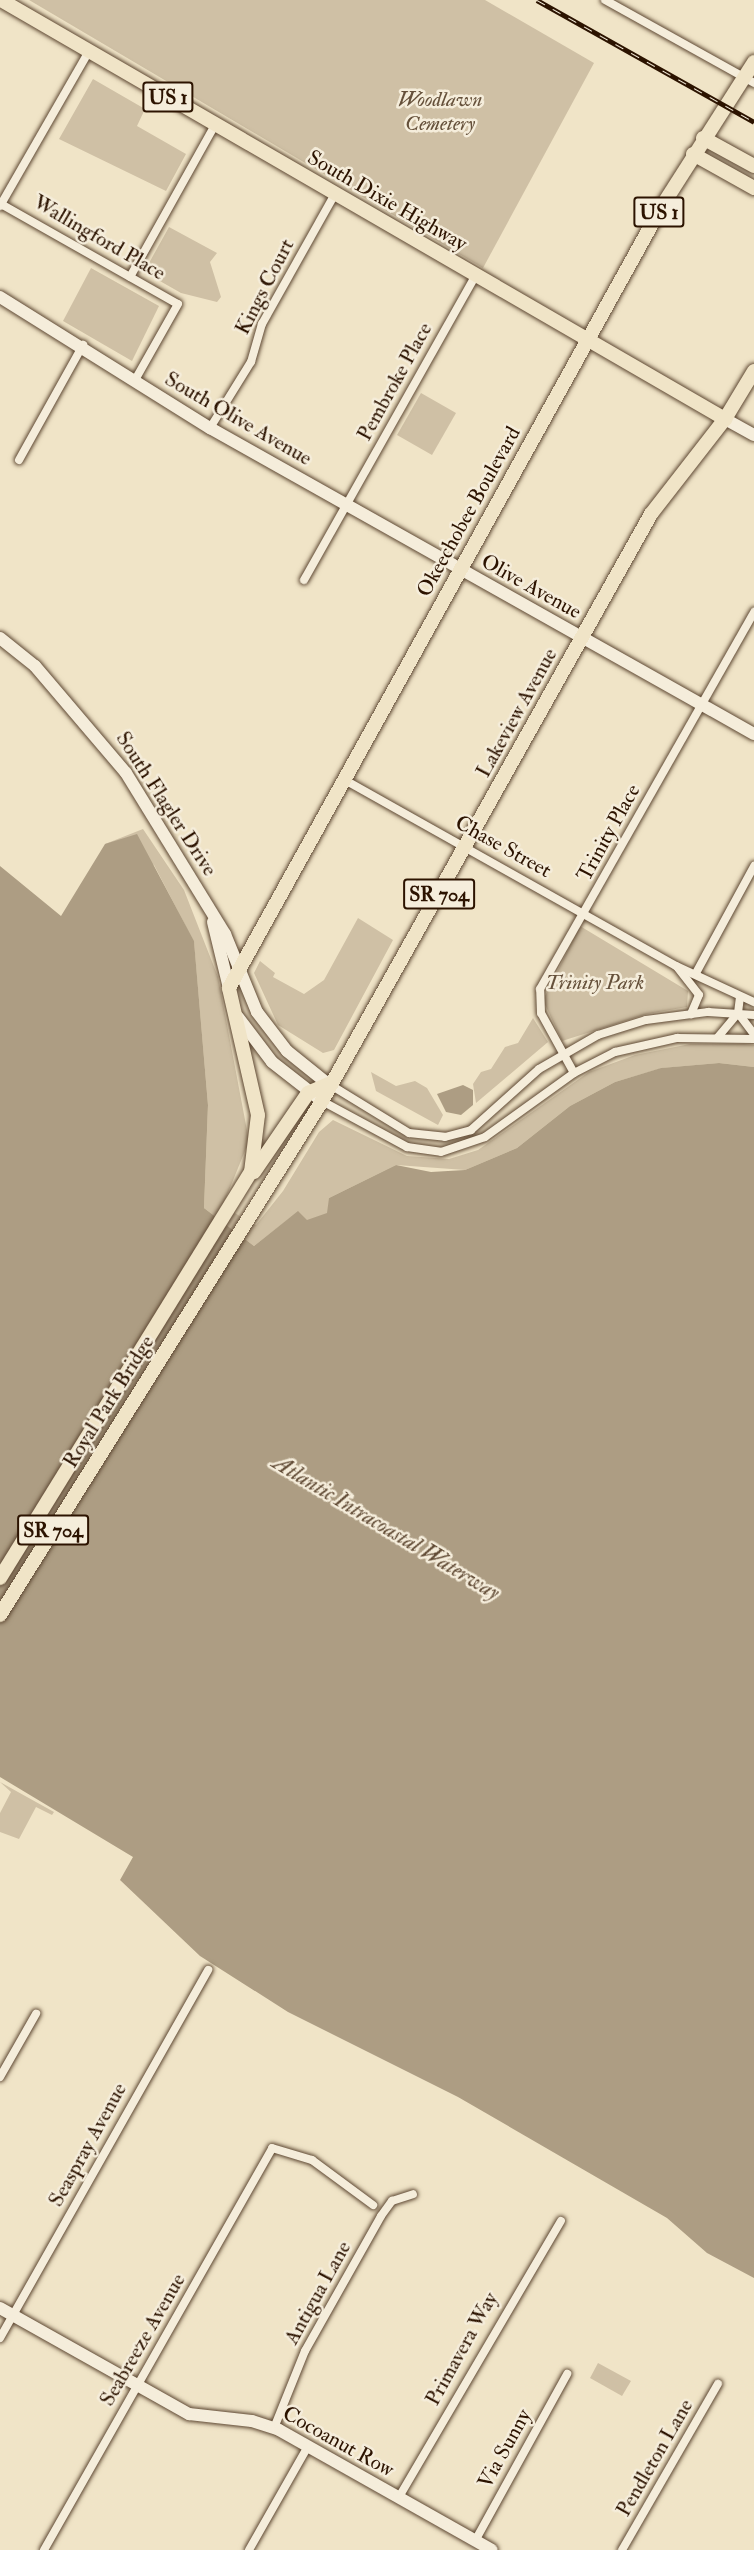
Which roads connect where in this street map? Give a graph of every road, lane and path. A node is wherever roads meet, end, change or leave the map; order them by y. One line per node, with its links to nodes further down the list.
1 (1, 0): 3 (main road, South Dixie Highway / US 1)
2 (605, 0): 5 (street)
3 (89, 51): 6 (main road, South Dixie Highway / US 1); 12 (street)
4 (754, 62): 5 (main road, Okeechobee Boulevard)
5 (748, 80): 7 (main road, Okeechobee Boulevard)
6 (215, 125): 11 (main road, South Dixie Highway / US 1); 13 (street)
7 (703, 138): 8 (main road, Okeechobee Boulevard / US 1); 9 (main road)
8 (693, 154): 10 (main road); 16 (main road, Okeechobee Boulevard / US 1)
9 (754, 166)
10 (754, 188)
11 (335, 194): 14 (main road, South Dixie Highway / US 1); 21 (street, Kings Court)
12 (1, 205): 13 (street, Wallingford Place)
13 (130, 276): 19 (street, Wallingford Place)
14 (475, 276): 16 (main road, South Dixie Highway / US 1); 24 (street, Pembroke Place)
15 (0, 297): 17 (street, South Olive Avenue)
16 (587, 341): 20 (main road, South Dixie Highway / US 1); 25 (main road, Okeechobee Boulevard)
17 (83, 345): 19 (street, South Olive Avenue); 23 (street)
18 (754, 370): 20 (main road, Lakeview Avenue)
19 (135, 380): 21 (street, South Olive Avenue)
20 (725, 419): 22 (street, South Dixie Highway); 29 (main road, Lakeview Avenue / SR 704)
21 (210, 428): 24 (street, South Olive Avenue)
22 (754, 435)
23 (19, 460)
24 (346, 505): 25 (street, South Olive Avenue); 26 (street, Pembroke Place)
25 (460, 570): 29 (street, Olive Avenue); 32 (main road, Okeechobee Boulevard)
26 (304, 580)
27 (754, 612): 30 (street, Trinity Place)
28 (0, 638): 36 (street, South Flagler Drive)
29 (582, 638): 30 (street); 33 (main road, Lakeview Avenue / SR 704)
30 (701, 704): 31 (street); 35 (street, Trinity Place)
31 (754, 734)
32 (343, 779): 33 (street, Chase Street); 38 (main road, Okeechobee Boulevard)
33 (466, 847): 35 (street, Chase Street); 52 (main road, Lakeview Avenue / SR 704)
34 (754, 866): 39 (street)
35 (583, 911): 37 (street, Chase Street); 50 (street, Trinity Place)
36 (213, 922): 38 (street, South Flagler Drive); 40 (street, South Flagler Drive)
37 (676, 966): 39 (street, Chase Street); 44 (street, Chase Street)
38 (238, 971): 40 (main road, Okeechobee Boulevard); 52 (street, South Flagler Drive)
39 (696, 974): 41 (street, Chase Street)
40 (229, 988): 46 (main road, South Flagler Drive / SR 704)
41 (740, 996): 42 (street, Chase Street); 43 (street)
42 (754, 1002)
43 (738, 1013): 44 (street, South Flagler Drive); 45 (street, South Flagler Drive); 47 (street); 48 (street)
44 (691, 1014): 50 (street, South Flagler Drive)
45 (754, 1015)
46 (238, 1017): 53 (street, South Flagler Drive); 55 (main road, SR 704)
47 (754, 1034)
48 (718, 1037): 49 (street, South Flagler Drive); 51 (street, South Flagler Drive)
49 (754, 1039)
50 (563, 1053): 51 (street, Trinity Place); 52 (street, South Flagler Drive)
51 (574, 1072): 54 (street, South Flagler Drive)
52 (328, 1084): 53 (main road); 54 (main road, Lakeview Avenue / SR 704)
53 (308, 1093): 54 (street, South Flagler Drive); 55 (main road)
54 (322, 1101): 56 (main road, Lakeview Avenue / SR 704)
55 (247, 1182): 57 (main road, Royal Park Bridge / SR 704)
56 (253, 1211): 58 (main road, Royal Park Bridge / SR 704)
57 (0, 1578)
58 (0, 1615)
59 (208, 1970): 66 (street, Seaspray Avenue)
60 (36, 2014): 61 (street)
61 (1, 2072)
62 (413, 2194): 71 (street, Antigua Lane)
63 (373, 2205): 70 (street, Seabreeze Avenue)
64 (561, 2221): 73 (street, Primavera Way)
65 (0, 2308): 66 (street, Cocoanut Row)
66 (13, 2315): 67 (street, Seaspray Avenue); 70 (street, Cocoanut Row)
67 (0, 2338)
68 (567, 2374): 74 (street, Via Sunny)
69 (718, 2384): 78 (street, Pendleton Lane)
70 (138, 2385): 71 (street, Cocoanut Row); 75 (street, Seabreeze Avenue)
71 (274, 2428): 72 (street, Cocoanut Row)
72 (308, 2446): 73 (street, Cocoanut Row); 76 (street)
73 (399, 2497): 74 (street, Cocoanut Row)
74 (475, 2541): 77 (street, Cocoanut Row)
75 (44, 2550)
76 (249, 2550)
77 (492, 2550)
78 (622, 2550)

